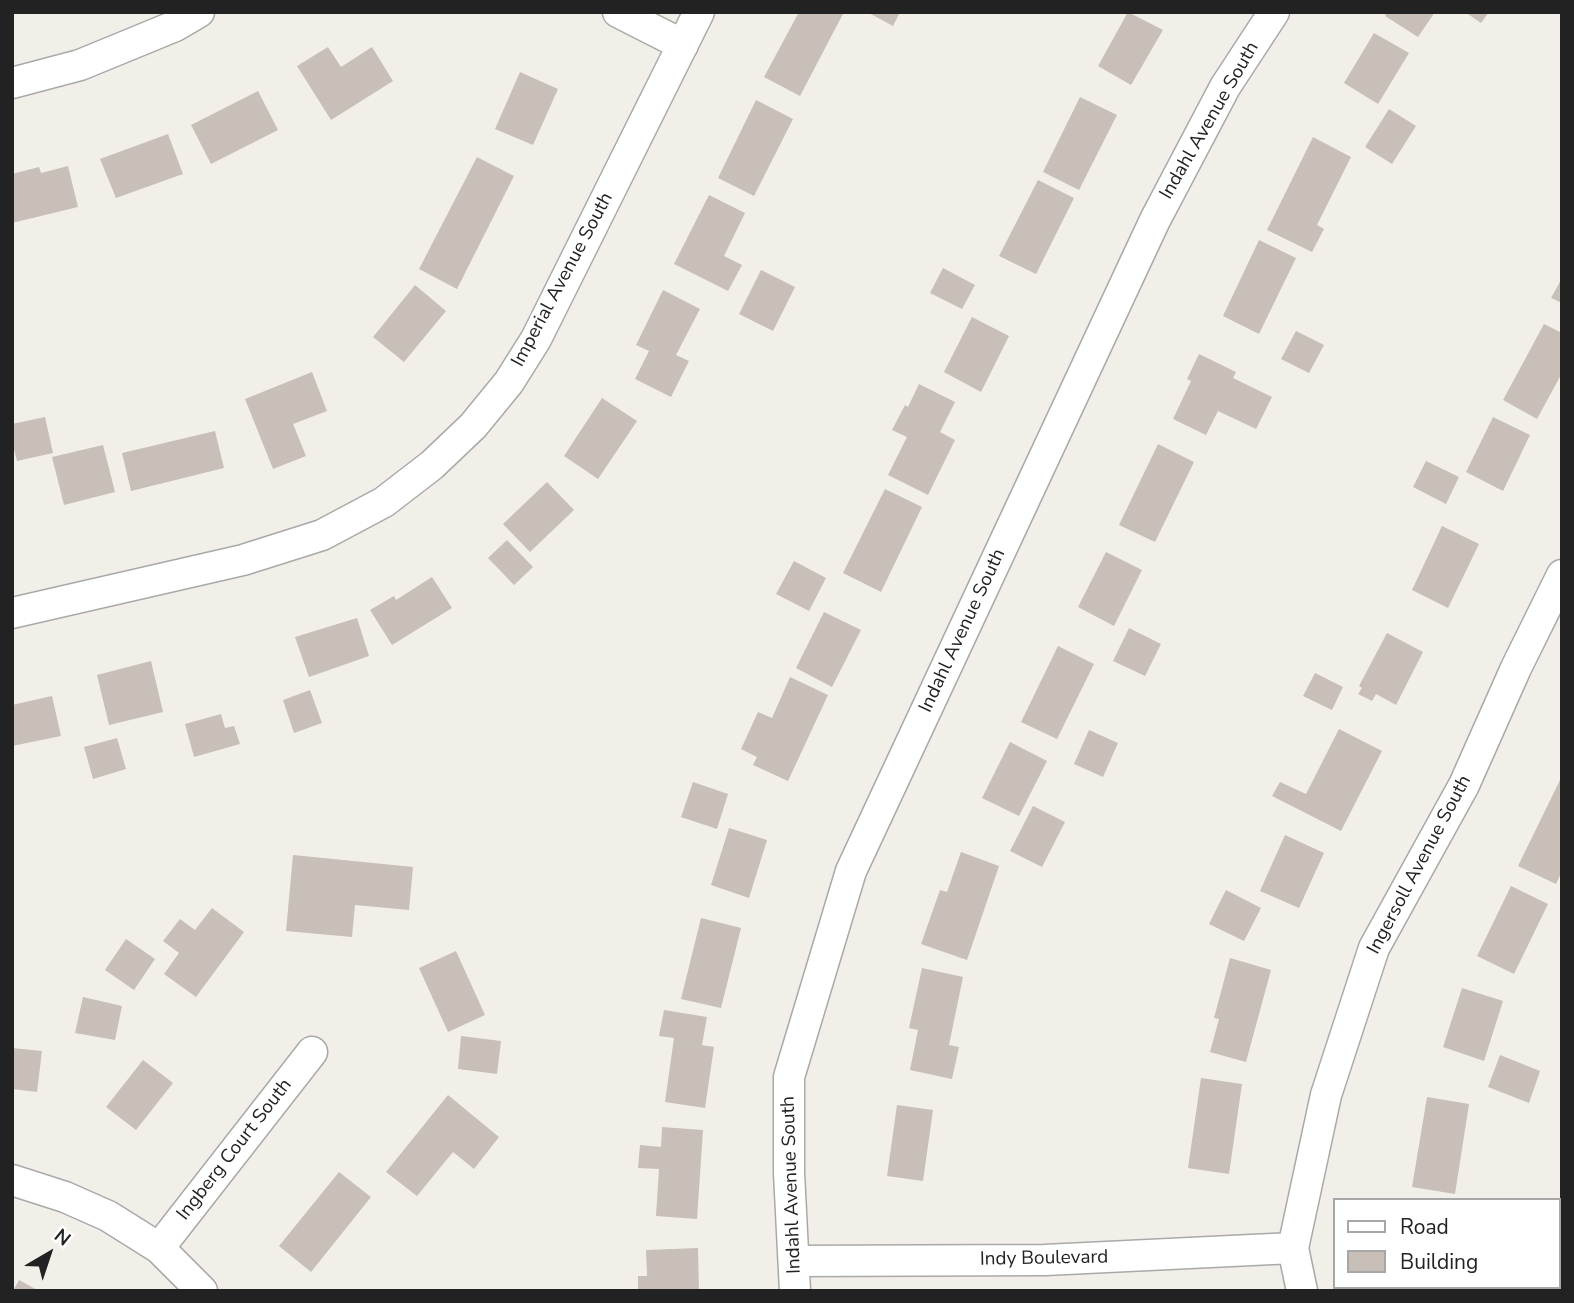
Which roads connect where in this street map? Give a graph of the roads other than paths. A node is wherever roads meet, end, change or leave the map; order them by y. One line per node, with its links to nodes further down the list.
1 (199, 12): 6 (street)
2 (618, 12): 5 (street)
3 (699, 12): 5 (street, Imperial Avenue South)
4 (1274, 12): 13 (street, Indahl Avenue South)
5 (682, 45): 8 (street, Imperial Avenue South)
6 (12, 83)
7 (1562, 575): 12 (street, Ingersoll Avenue South)
8 (12, 613)
9 (312, 1052): 11 (street, Ingberg Court South)
10 (12, 1180): 11 (street)
11 (159, 1248): 14 (street)
12 (1293, 1248): 13 (street, Indy Boulevard); 16 (street)
13 (794, 1261): 15 (street, Indahl Avenue South)
14 (202, 1291)
15 (795, 1291)
16 (1302, 1291)

